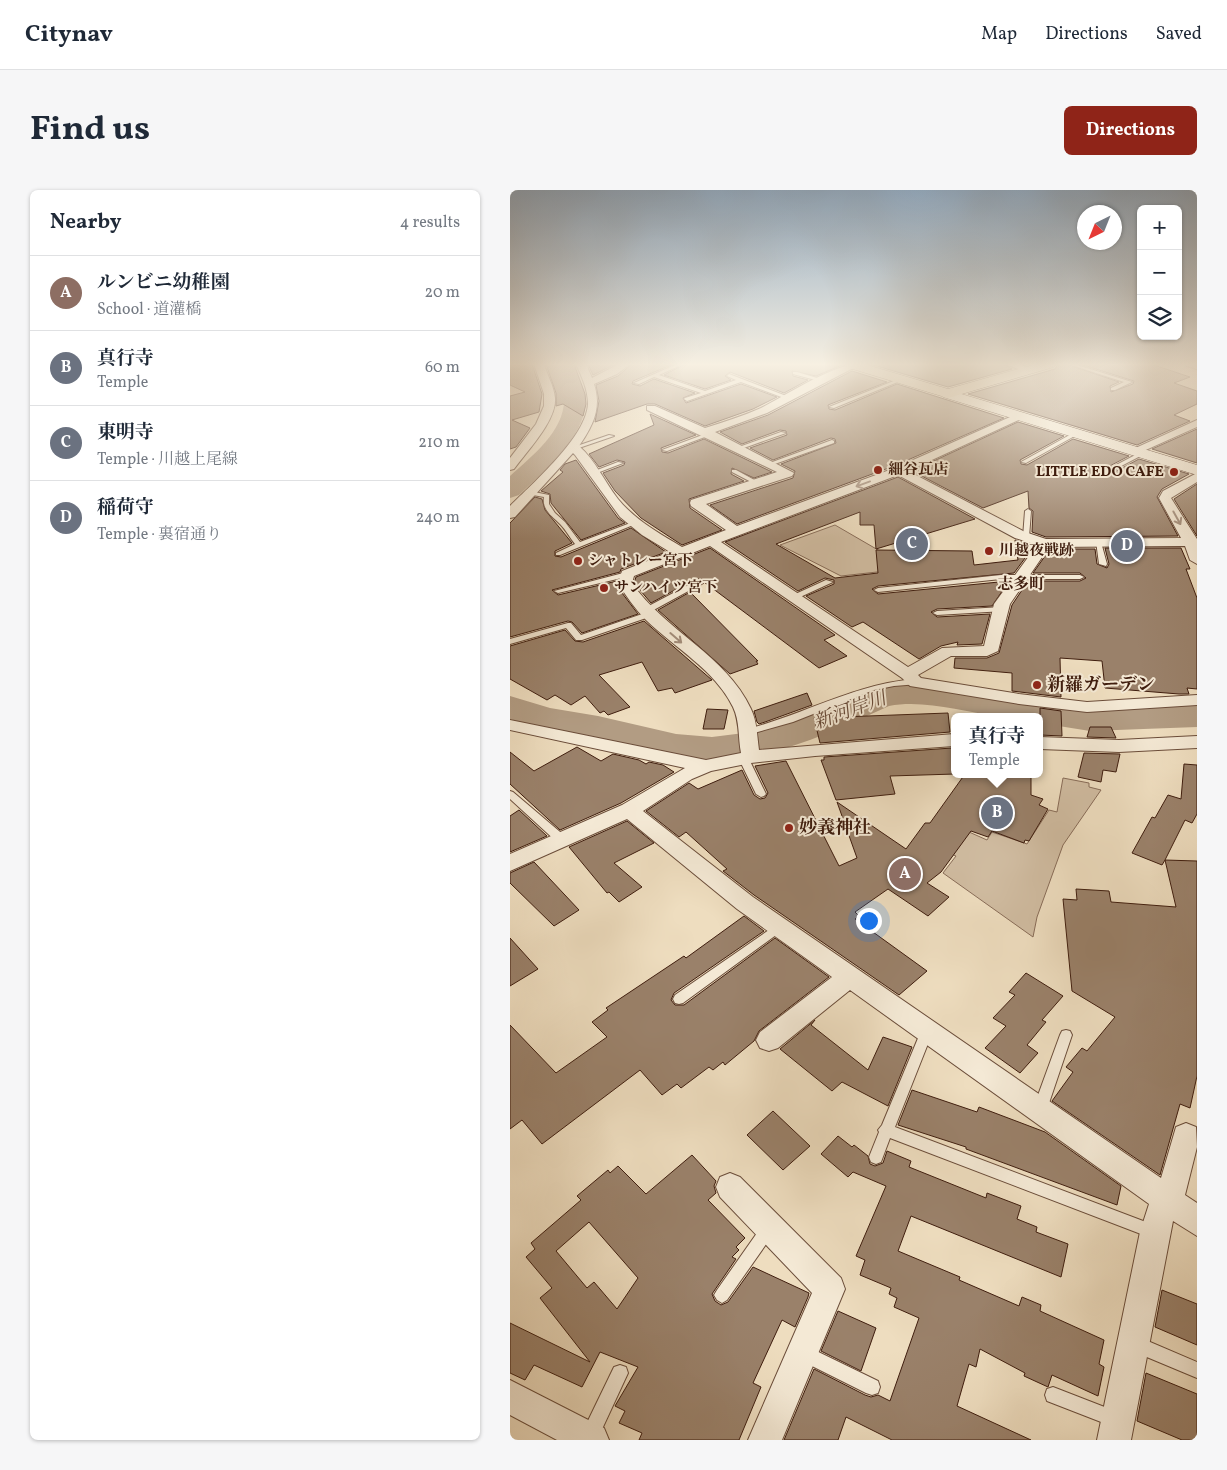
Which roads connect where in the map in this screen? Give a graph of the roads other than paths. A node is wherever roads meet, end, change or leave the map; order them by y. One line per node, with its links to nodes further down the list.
1 (543, 422): 17 (street)
2 (587, 422): 13 (street)
3 (683, 422): 9 (street)
4 (735, 422): 9 (street)
5 (1005, 422): 23 (street)
6 (1041, 422): 10 (street)
7 (1197, 423): 16 (street)
8 (783, 432): 14 (lane)
9 (708, 433): 14 (street); 15 (lane)
10 (1077, 433): 16 (street); 18 (lane)
11 (611, 436): 13 (lane)
12 (832, 442): 20 (lane)
13 (573, 447): 24 (street); 28 (street)
14 (739, 448): 20 (street)
15 (665, 450)
16 (1139, 452): 21 (street); 25 (lane)
17 (511, 461)
18 (1024, 462)
19 (620, 463): 24 (lane)
20 (770, 464): 27 (street)
21 (1197, 470)
22 (734, 471): 27 (lane)
23 (899, 471): 32 (street, one-way to 32); 33 (street)
24 (595, 472): 31 (street)
25 (1104, 473)
26 (1197, 477): 37 (street, one-way to 37)
27 (757, 483): 32 (street)
28 (529, 493): 30 (street); 38 (lane)
29 (1028, 511): 33 (lane)
30 (510, 514)
31 (635, 523): 38 (lane); 39 (street)
32 (736, 531): 34 (street)
33 (1026, 538): 36 (street)
34 (711, 541): 39 (street); 50 (street)
35 (1098, 542): 36 (street); 37 (street); 42 (lane)
36 (1045, 543): 44 (street)
37 (1194, 543): 41 (street)
38 (579, 545): 40 (lane)
39 (680, 552): 43 (street)
40 (558, 554)
41 (1197, 560)
42 (1103, 564)
43 (627, 574): 49 (lane); 52 (street)
44 (1022, 576): 45 (lane); 48 (lane); 51 (street)
45 (1080, 578)
46 (828, 582): 50 (lane)
47 (699, 583): 52 (lane)
48 (878, 590)
49 (558, 592)
50 (795, 596): 55 (street)
51 (1002, 609): 53 (lane); 55 (street)
52 (647, 613): 54 (lane); 61 (street, one-way to 61)
53 (937, 613)
54 (510, 642)
55 (912, 678): 56 (street); 61 (lane)
56 (1197, 700)
57 (510, 725): 62 (street)
58 (951, 740): 61 (street)
59 (1197, 742): 60 (street)
60 (1043, 743)
61 (748, 747): 62 (street); 64 (lane)
62 (706, 766): 65 (street)
63 (510, 794): 66 (lane)
64 (761, 794)
65 (629, 810): 66 (street); 68 (street)
66 (562, 840): 67 (street)
67 (510, 863)
68 (780, 927): 69 (street); 70 (lane)
69 (850, 977): 71 (street); 73 (street)
70 (679, 998)
71 (927, 1031): 74 (street); 75 (lane)
72 (1066, 1035): 74 (lane)
73 (769, 1040)
74 (1040, 1110): 79 (street)
75 (886, 1130): 77 (lane); 82 (lane)
76 (1186, 1136): 79 (street)
77 (876, 1157)
78 (730, 1187): 81 (street)
79 (1167, 1199): 80 (street); 82 (street)
80 (1197, 1221)
81 (770, 1226): 83 (lane); 85 (street)
82 (1155, 1232): 84 (street)
83 (722, 1295)
84 (1133, 1342): 86 (lane); 91 (street)
85 (802, 1352): 88 (lane); 93 (street)
86 (1197, 1370)
87 (620, 1373): 92 (lane)
88 (872, 1387)
89 (1053, 1395): 91 (lane)
90 (510, 1397): 92 (street)
91 (1115, 1430)
92 (591, 1439)
93 (765, 1440)

